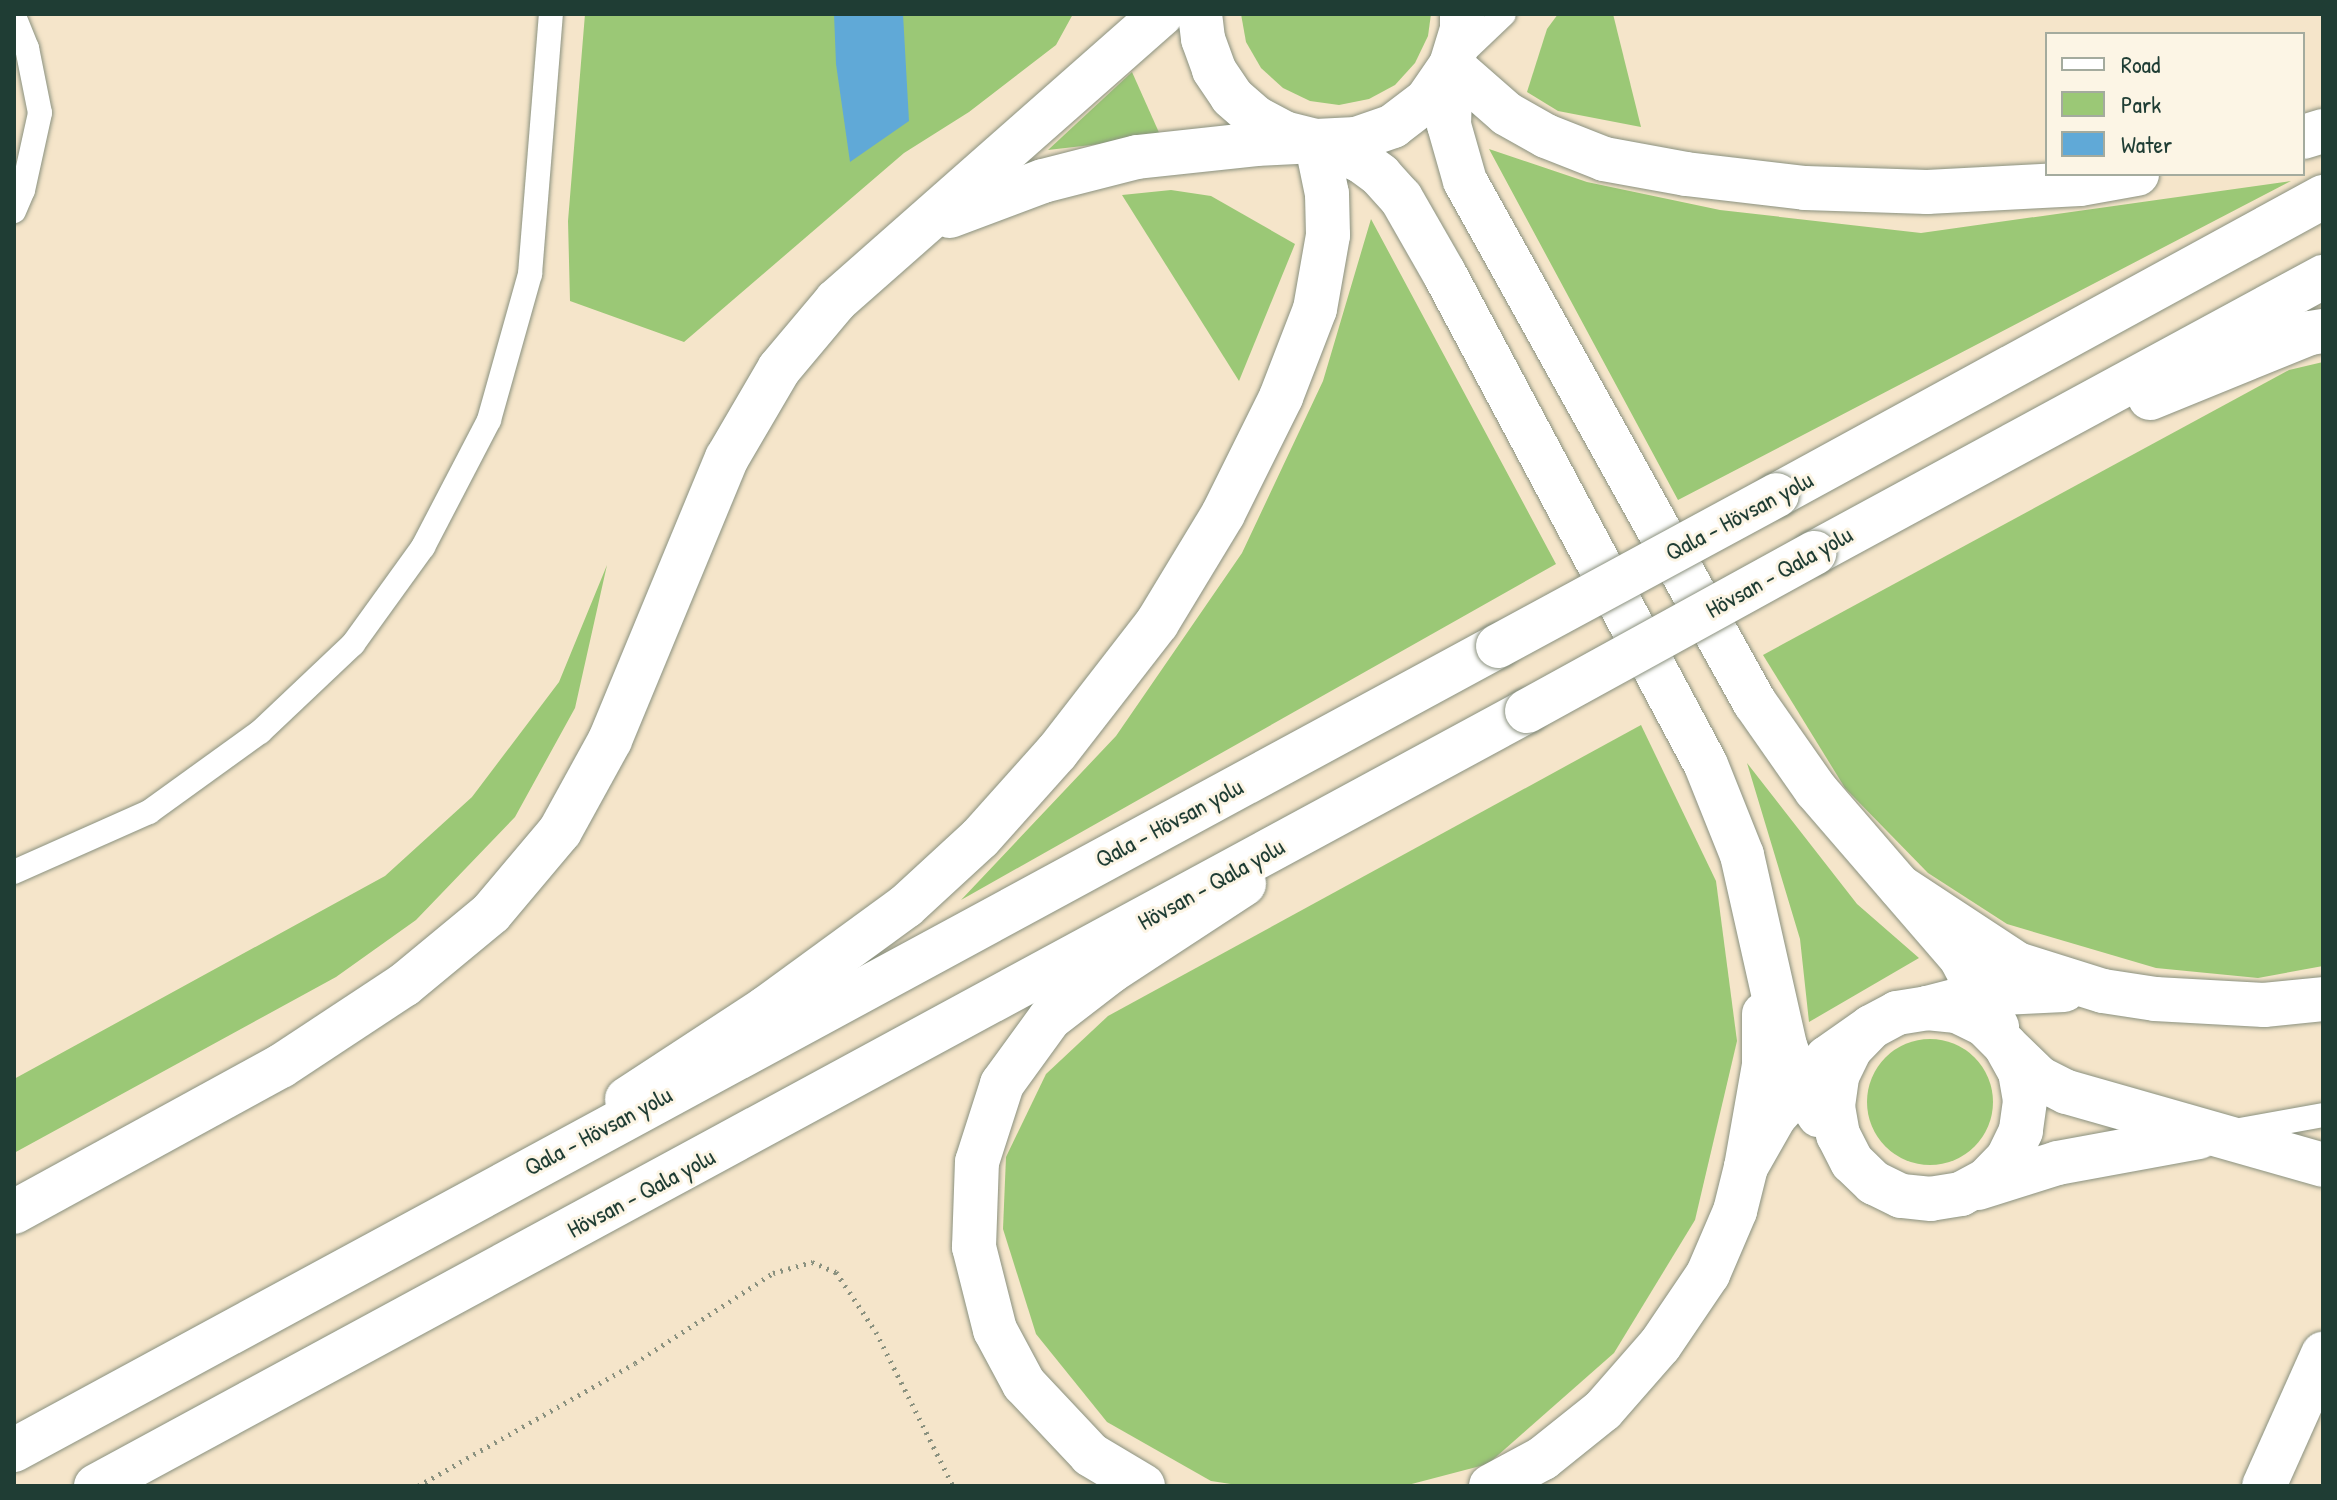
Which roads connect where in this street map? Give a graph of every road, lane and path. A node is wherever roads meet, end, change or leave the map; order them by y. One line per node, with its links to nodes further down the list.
1 (551, 14): 17 (lane)
2 (1162, 14): 12 (main road)
3 (1200, 14): 8 (main road)
4 (1462, 14): 7 (main road)
5 (1504, 14): 7 (lane)
6 (14, 16): 11 (lane)
7 (1451, 65): 8 (main road); 9 (main road); 18 (main road)
8 (1316, 141): 12 (main road); 19 (main road); 33 (main road)
9 (2126, 176)
10 (2323, 197): 33 (main road, Qala - Hövsan yolu, bridge)
11 (14, 211)
12 (925, 225): 34 (main road)
13 (2323, 277): 15 (main road, Hövsan - Qala yolu)
14 (2323, 331): 15 (main road)
15 (1905, 503): 16 (main road, Hövsan - Qala yolu, bridge)
16 (1420, 770): 37 (main road, Hövsan - Qala yolu); 40 (main road)
17 (14, 872)
18 (1900, 887): 20 (main road); 21 (main road)
19 (1764, 960): 26 (main road); 31 (main road)
20 (2103, 991): 21 (main road); 22 (main road)
21 (1981, 994): 23 (main road); 25 (main road)
22 (2323, 999)
23 (1927, 1008): 24 (main road); 25 (main road)
24 (1871, 1027): 26 (main road); 29 (main road)
25 (2005, 1045): 28 (main road); 32 (main road)
26 (1800, 1086): 29 (main road); 31 (main road)
27 (2323, 1115): 28 (lane)
28 (2217, 1134): 30 (main road); 32 (main road)
29 (1852, 1162): 32 (main road)
30 (2323, 1165)
31 (1746, 1167): 41 (main road)
32 (1961, 1194)
33 (479, 1195): 36 (main road, Qala - Hövsan yolu)
34 (14, 1212)
35 (2323, 1354): 42 (main road)
36 (14, 1450)
37 (96, 1486)
38 (418, 1486): 39 (path)
39 (953, 1486)
40 (1143, 1486)
41 (1491, 1486)
42 (2264, 1486)

